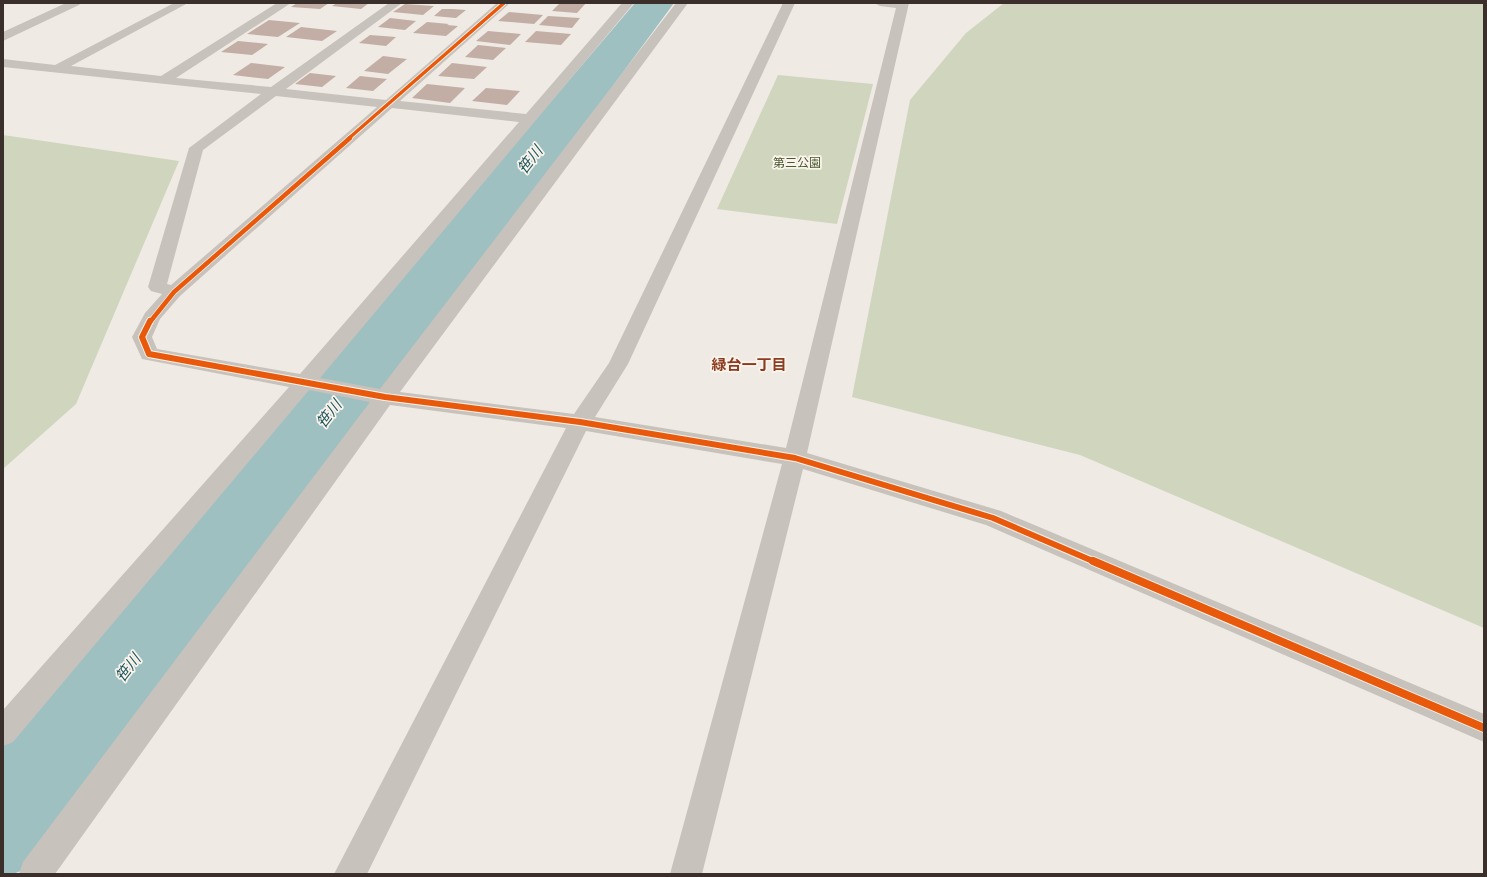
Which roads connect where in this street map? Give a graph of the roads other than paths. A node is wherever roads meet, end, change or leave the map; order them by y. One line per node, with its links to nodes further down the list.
1 (74, 3): 11 (street)
2 (182, 3): 13 (street)
3 (285, 3): 14 (street)
4 (396, 3): 15 (street)
5 (504, 3): 16 (street)
6 (628, 3): 17 (street)
7 (682, 3): 20 (street)
8 (790, 3): 21 (street)
9 (880, 3): 10 (street)
10 (903, 4): 22 (street)
11 (3, 37)
12 (3, 63): 13 (street)
13 (57, 69): 14 (street)
14 (162, 80): 15 (street)
15 (273, 92): 16 (street); 18 (street)
16 (388, 103): 17 (street); 18 (street)
17 (530, 119): 19 (street)
18 (174, 292): 19 (street)
19 (317, 384): 20 (street); 24 (street)
20 (374, 395): 21 (street); 25 (street)
21 (580, 422): 22 (street); 26 (street)
22 (795, 458): 23 (street); 27 (street)
23 (1484, 728)
24 (3, 732)
25 (34, 874)
26 (350, 874)
27 (686, 874)

